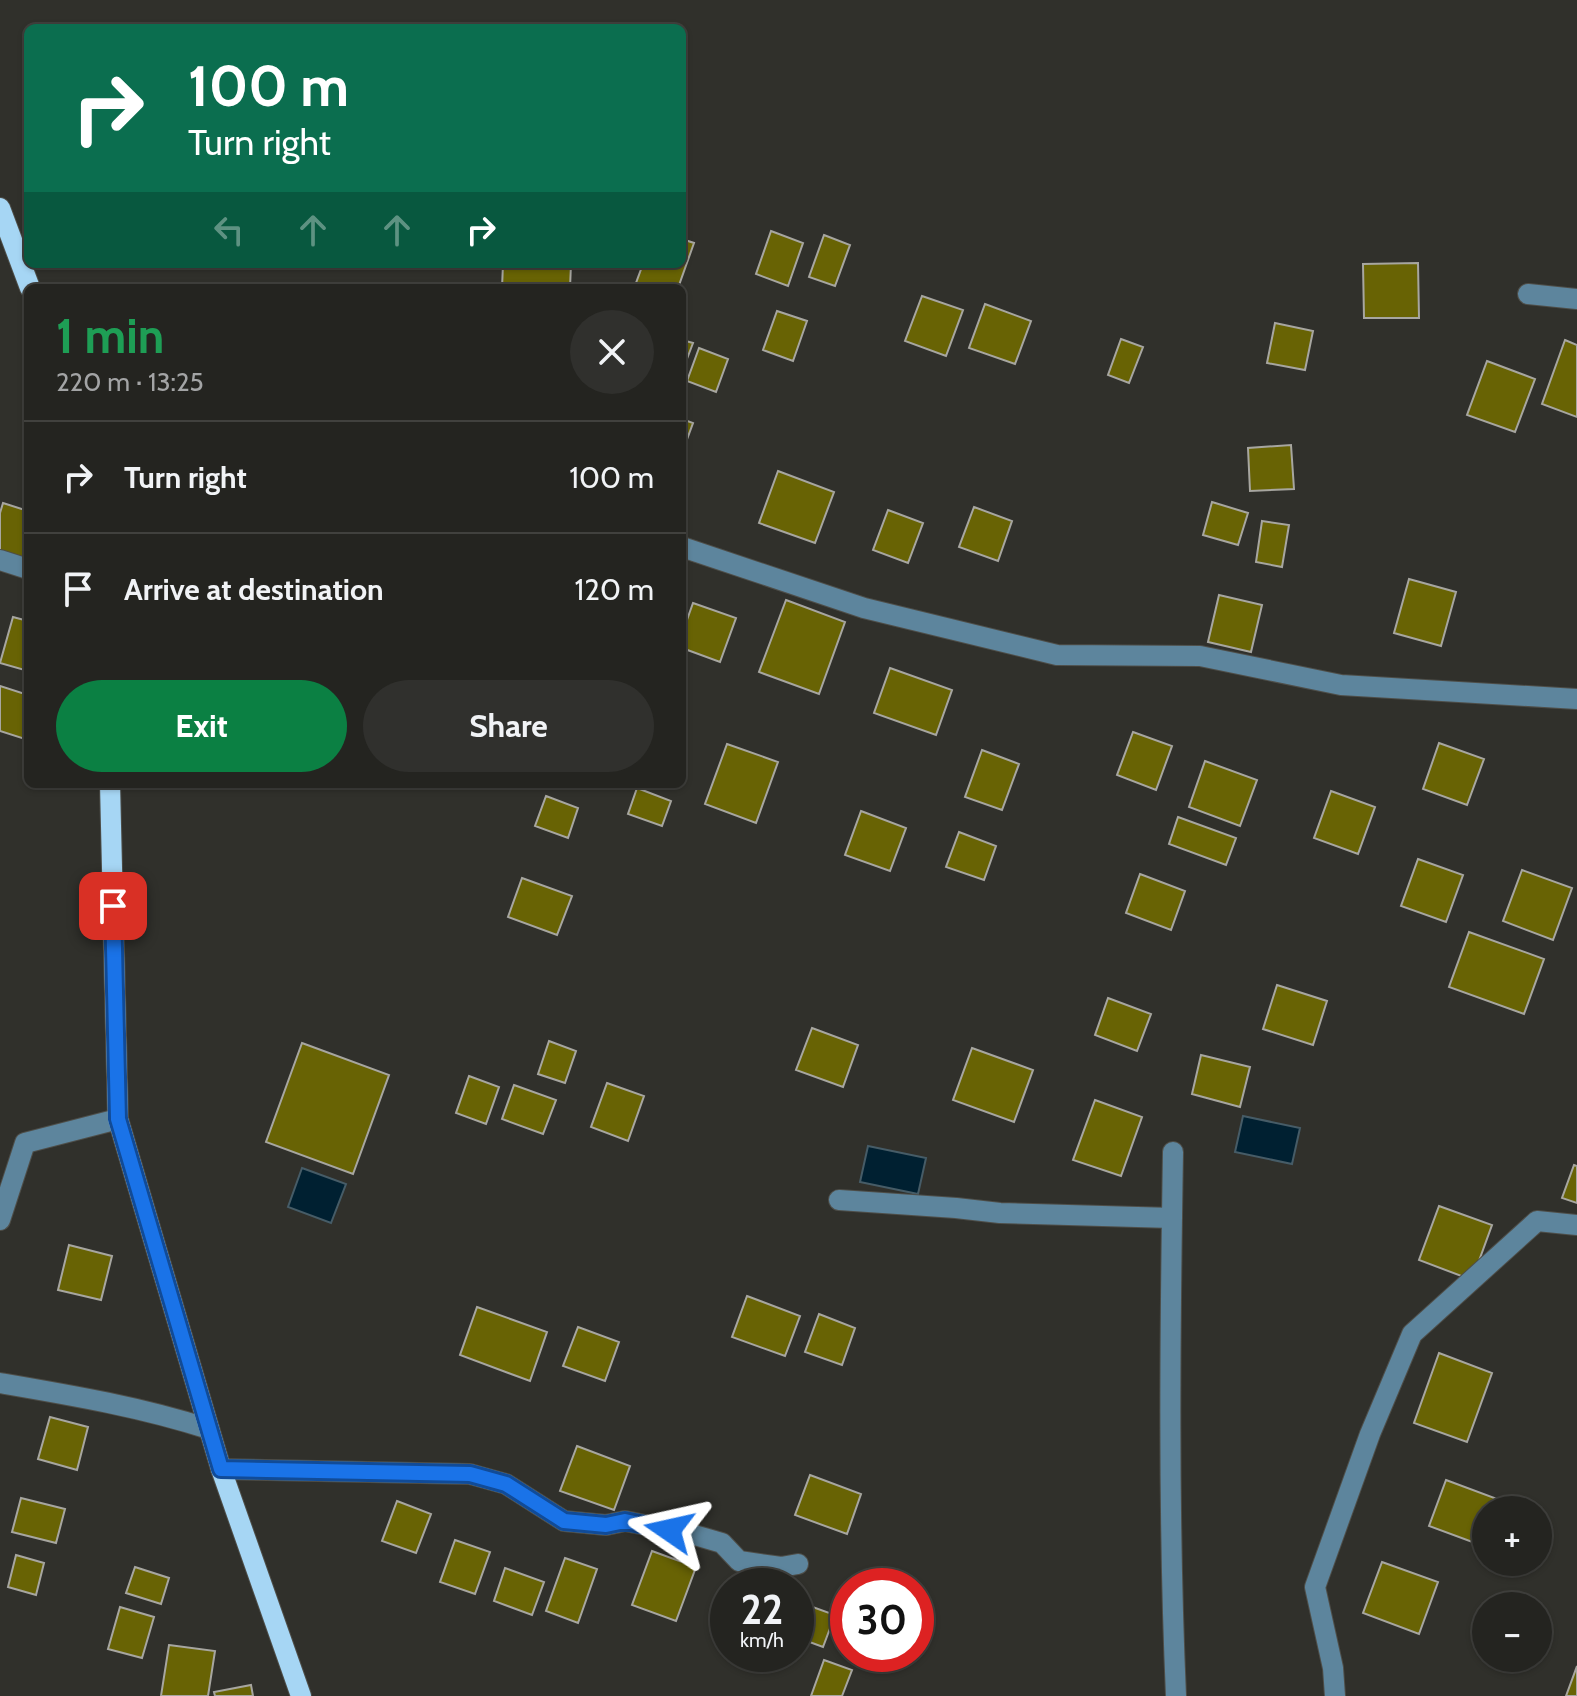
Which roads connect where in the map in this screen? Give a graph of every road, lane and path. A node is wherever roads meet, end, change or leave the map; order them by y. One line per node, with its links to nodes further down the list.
1 (0, 208): 2 (main road)
2 (28, 284)
3 (1528, 294): 4 (street)
4 (1577, 299)
5 (686, 548): 8 (street)
6 (0, 560): 7 (street)
7 (24, 568)
8 (1577, 699)
9 (110, 788): 10 (main road)
10 (118, 1119): 14 (street); 17 (main road)
11 (1173, 1152): 13 (street)
12 (839, 1200): 13 (street)
13 (1172, 1218): 21 (street)
14 (0, 1220)
15 (1577, 1225): 22 (street)
16 (0, 1383): 17 (street)
17 (209, 1429): 18 (main road)
18 (221, 1469): 19 (street); 20 (main road)
19 (798, 1564)
20 (301, 1696)
21 (1176, 1696)
22 (1335, 1696)

